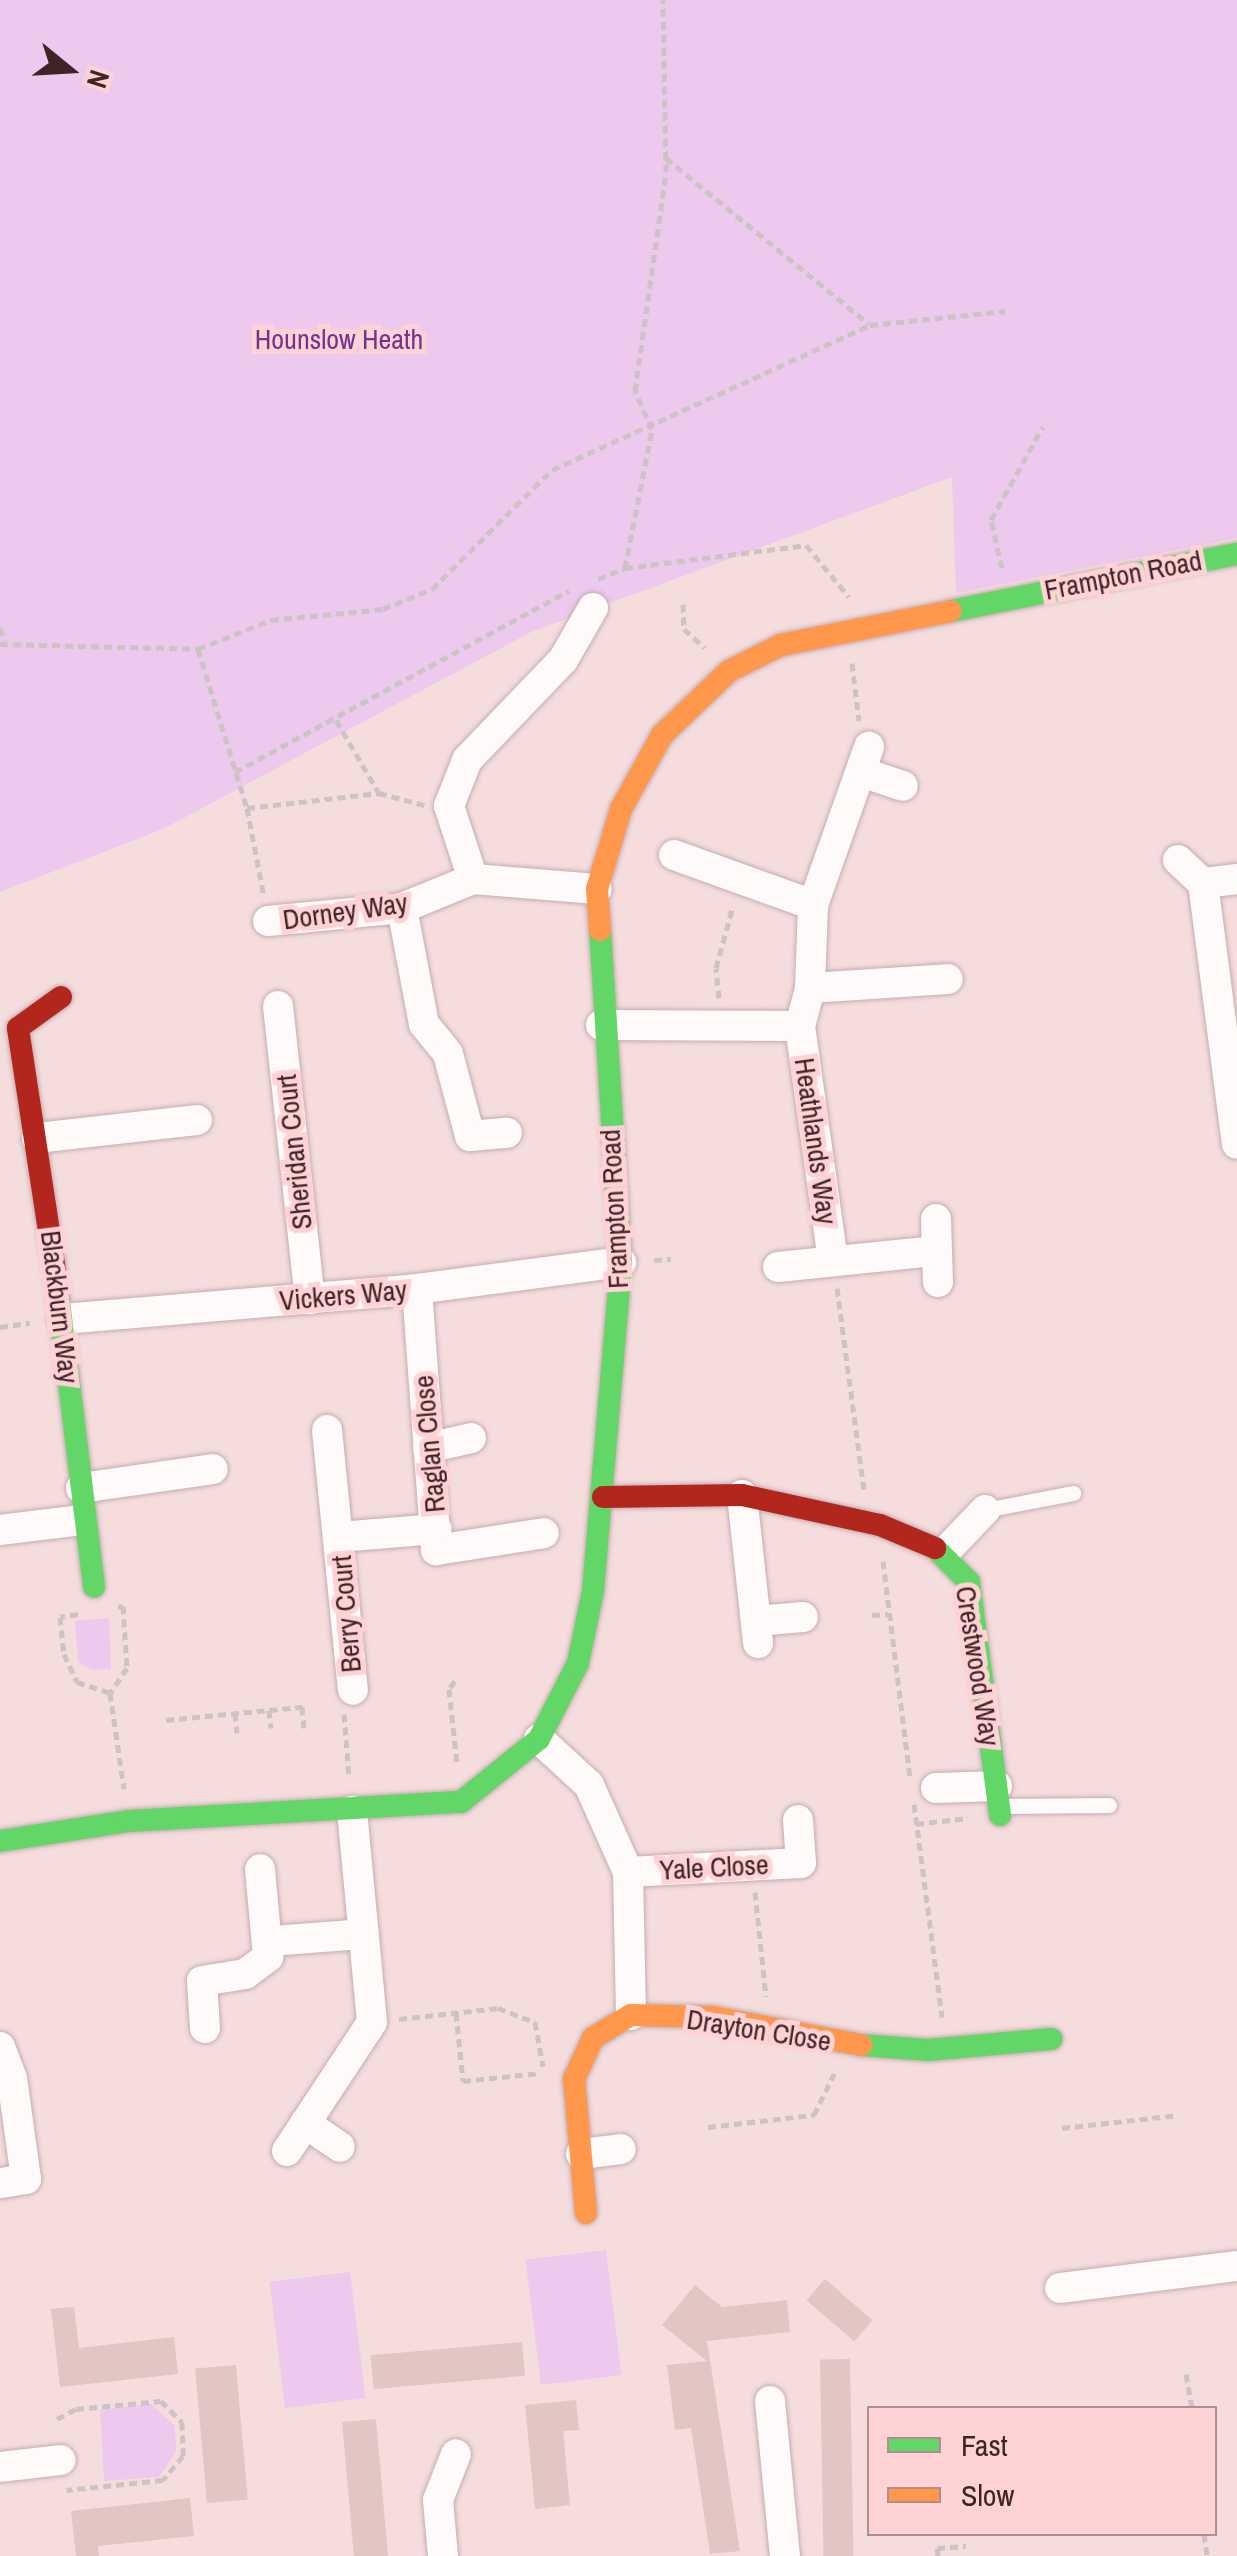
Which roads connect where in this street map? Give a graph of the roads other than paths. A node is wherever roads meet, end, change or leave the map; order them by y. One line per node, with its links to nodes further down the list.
1 (1237, 554): 9 (street, Frampton Road)
2 (588, 592): 6 (street)
3 (902, 786): 10 (street, Heathlands Way)
4 (674, 854): 10 (street)
5 (1178, 860): 8 (street)
6 (473, 879): 9 (street, Dorney Way); 11 (street, Dorney Way)
7 (1237, 880): 8 (street)
8 (1203, 883): 23 (street)
9 (596, 889): 18 (street, Frampton Road)
10 (814, 905): 14 (street, Heathlands Way)
11 (402, 908): 12 (street, Dorney Way); 21 (street)
12 (268, 921)
13 (948, 979): 14 (street)
14 (810, 988): 19 (street, Heathlands Way)
15 (60, 998): 17 (street, Blackburn Way)
16 (278, 1006): 31 (street, Sheridan Court)
17 (9, 1024): 22 (street, Blackburn Way)
18 (601, 1026): 19 (street, Heathlands Way); 27 (street, Frampton Road)
19 (800, 1026): 26 (street, Heathlands Way)
20 (197, 1120): 22 (street)
21 (507, 1133)
22 (37, 1138): 32 (street, Blackburn Way)
23 (1237, 1144)
24 (936, 1219): 25 (street)
25 (936, 1251): 26 (street); 29 (street)
26 (833, 1261): 28 (street, Heathlands Way)
27 (621, 1262): 30 (street, Vickers Way); 40 (street, Frampton Road)
28 (778, 1268)
29 (938, 1282)
30 (416, 1289): 31 (street, Vickers Way); 35 (street, Raglan Close)
31 (310, 1298): 32 (street, Vickers Way)
32 (63, 1319): 37 (street, Blackburn Way)
33 (327, 1430): 46 (street, Berry Court)
34 (470, 1438): 35 (street)
35 (428, 1448): 43 (street, Raglan Close)
36 (213, 1469): 37 (street)
37 (81, 1488): 42 (street, Blackburn Way)
38 (1072, 1493): 41 (lane)
39 (742, 1495): 40 (street, Crestwood Way); 47 (street, Crestwood Way); 49 (street)
40 (603, 1497): 51 (street, Frampton Road)
41 (984, 1510): 47 (street, Crestwood Way)
42 (81, 1520): 44 (street); 48 (street, Blackburn Way)
43 (437, 1528): 45 (street, Raglan Close); 46 (street, Berry Court)
44 (0, 1530)
45 (544, 1533)
46 (339, 1537): 50 (street, Berry Court)
47 (946, 1552): 53 (street, Crestwood Way)
48 (95, 1599)
49 (803, 1617)
50 (353, 1690)
51 (539, 1739): 55 (street, Frampton Road); 59 (street)
52 (936, 1788): 53 (street, Crestwood Way)
53 (999, 1803): 54 (lane)
54 (1109, 1805)
55 (352, 1811): 57 (street); 60 (street)
56 (798, 1820): 59 (street, Yale Close)
57 (0, 1841)
58 (260, 1869): 61 (street)
59 (628, 1872): 62 (street)
60 (364, 1934): 61 (street); 66 (street)
61 (270, 1941): 63 (street)
62 (631, 2015): 64 (street, Drayton Close); 70 (street)
63 (205, 2028)
64 (1052, 2039)
65 (0, 2047): 71 (street)
66 (305, 2123): 67 (street); 69 (street)
67 (340, 2147)
68 (622, 2149): 70 (street)
69 (287, 2150)
70 (580, 2154): 72 (street)
71 (0, 2183)
72 (586, 2213)
73 (1237, 2266): 74 (street)
74 (1060, 2288)
75 (770, 2401): 80 (street)
76 (456, 2454): 79 (street)
77 (0, 2467): 78 (street)
78 (62, 2475)
79 (443, 2556)
80 (785, 2556)

